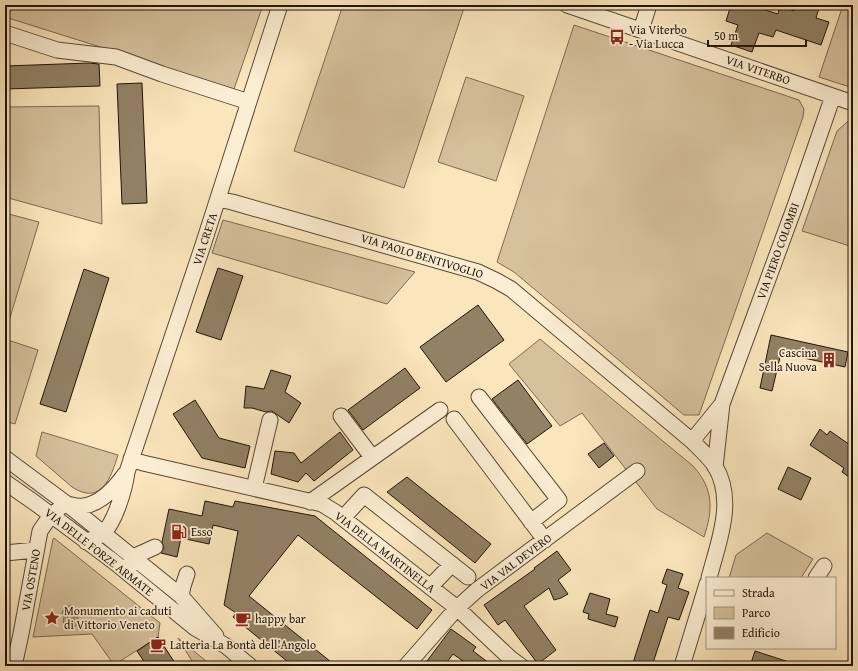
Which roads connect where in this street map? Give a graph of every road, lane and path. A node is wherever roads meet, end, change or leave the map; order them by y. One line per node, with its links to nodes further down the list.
1 (280, 5): 7 (street, VIA CRETA)
2 (568, 5): 4 (street, VIA VITERBO)
3 (649, 5): 4 (street)
4 (641, 30): 6 (street, VIA VITERBO)
5 (5, 33): 7 (street)
6 (833, 96): 8 (street, VIA VITERBO); 11 (street, VIA PIERO COLOMBI)
7 (249, 102): 9 (street, VIA CRETA)
8 (853, 103)
9 (218, 199): 16 (street, VIA PAOLO BENTIVOGLIO); 19 (street, VIA CRETA)
10 (479, 397): 28 (street)
11 (722, 404): 16 (street, VIA PIERO COLOMBI); 20 (street, VIA PIERO COLOMBI)
12 (440, 410): 17 (street)
13 (341, 416): 17 (street)
14 (454, 419): 28 (street)
15 (270, 420): 23 (street)
16 (692, 441): 20 (street, VIA PAOLO BENTIVOGLIO)
17 (372, 457): 24 (street)
18 (5, 458): 25 (street, VIA DELLE FORZE ARMATE)
19 (129, 466): 23 (street, VIA DELLA MARTINELLA); 25 (street, VIA CRETA); 29 (street, VIA CRETA)
20 (715, 467): 40 (street)
21 (637, 471): 30 (street, VIA VAL DEVERO)
22 (5, 482): 26 (street, VIA DELLE FORZE ARMATE)
23 (254, 488): 24 (street, VIA DELLA MARTINELLA)
24 (310, 502): 27 (street, VIA DELLA MARTINELLA)
25 (67, 504): 26 (street, VIA OSTENO); 29 (street, VIA DELLE FORZE ARMATE)
26 (51, 515): 31 (street, VIA DELLE FORZE ARMATE); 33 (street, VIA OSTENO)
27 (343, 518): 36 (street, VIA VAL DEVERO); 41 (street, VIA DELLA MARTINELLA)
28 (531, 522): 30 (street)
29 (103, 534): 31 (street); 35 (street, VIA DELLE FORZE ARMATE)
30 (545, 540): 45 (street, VIA VAL DEVERO)
31 (86, 542): 37 (street, VIA DELLE FORZE ARMATE)
32 (155, 547): 35 (street)
33 (36, 550): 34 (street); 48 (street, VIA OSTENO)
34 (5, 553)
35 (132, 557): 37 (street); 43 (street, VIA DELLE FORZE ARMATE)
36 (452, 564): 39 (street, VIA VAL DEVERO); 41 (street)
37 (128, 574): 44 (street, VIA DELLE FORZE ARMATE)
38 (187, 574): 43 (street)
39 (468, 577)
40 (709, 577)
41 (430, 587): 45 (street, VIA DELLA MARTINELLA)
42 (706, 592): 46 (street)
43 (181, 596): 44 (street); 47 (street, VIA DELLE FORZE ARMATE)
44 (166, 604): 47 (street, VIA DELLE FORZE ARMATE)
45 (457, 608): 50 (street, VIA VAL DEVERO); 51 (street, VIA DELLA MARTINELLA)
46 (703, 616): 52 (street)
47 (226, 646): 49 (street, VIA DELLE FORZE ARMATE)
48 (14, 666)
49 (250, 666)
50 (406, 666)
51 (521, 666)
52 (682, 666)

